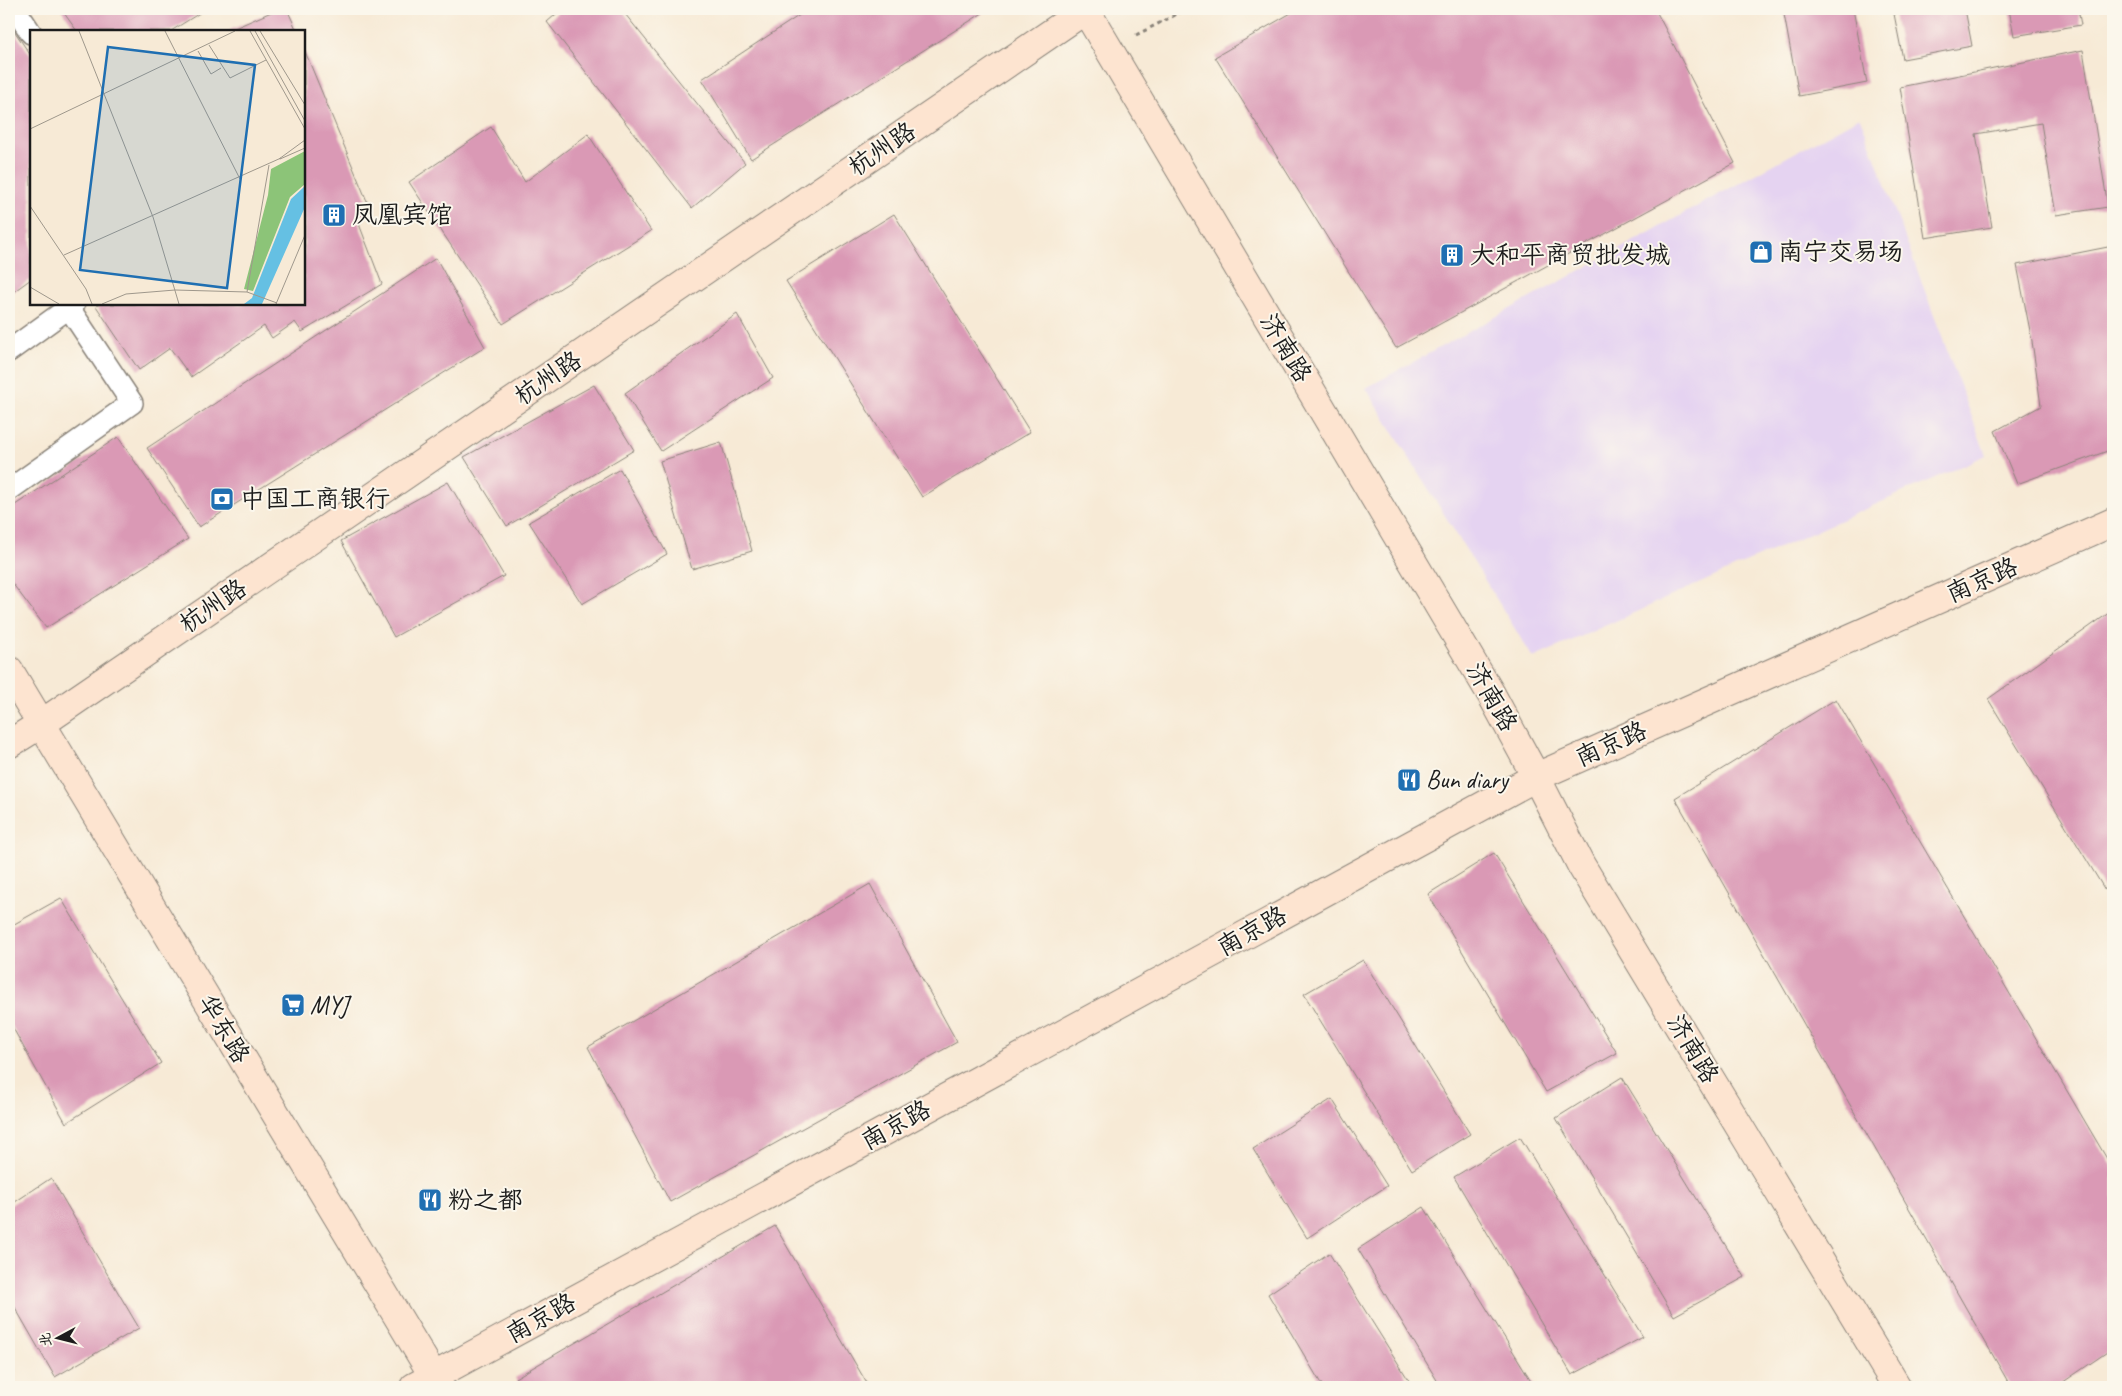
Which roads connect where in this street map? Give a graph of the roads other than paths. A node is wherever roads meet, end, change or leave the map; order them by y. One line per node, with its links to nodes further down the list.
1 (15, 9): 3 (lane)
2 (1085, 9): 9 (street, 杭州路); 11 (street, 济南路)
3 (30, 32)
4 (72, 306): 5 (lane); 6 (lane)
5 (9, 352)
6 (9, 490)
7 (2113, 522): 11 (street, 南京路)
8 (9, 670): 9 (street, 华东路)
9 (41, 724): 10 (street, 杭州路); 12 (street, 华东路)
10 (9, 744)
11 (1536, 777): 12 (street, 南京路); 13 (street, 济南路)
12 (429, 1384)
13 (1897, 1387)

